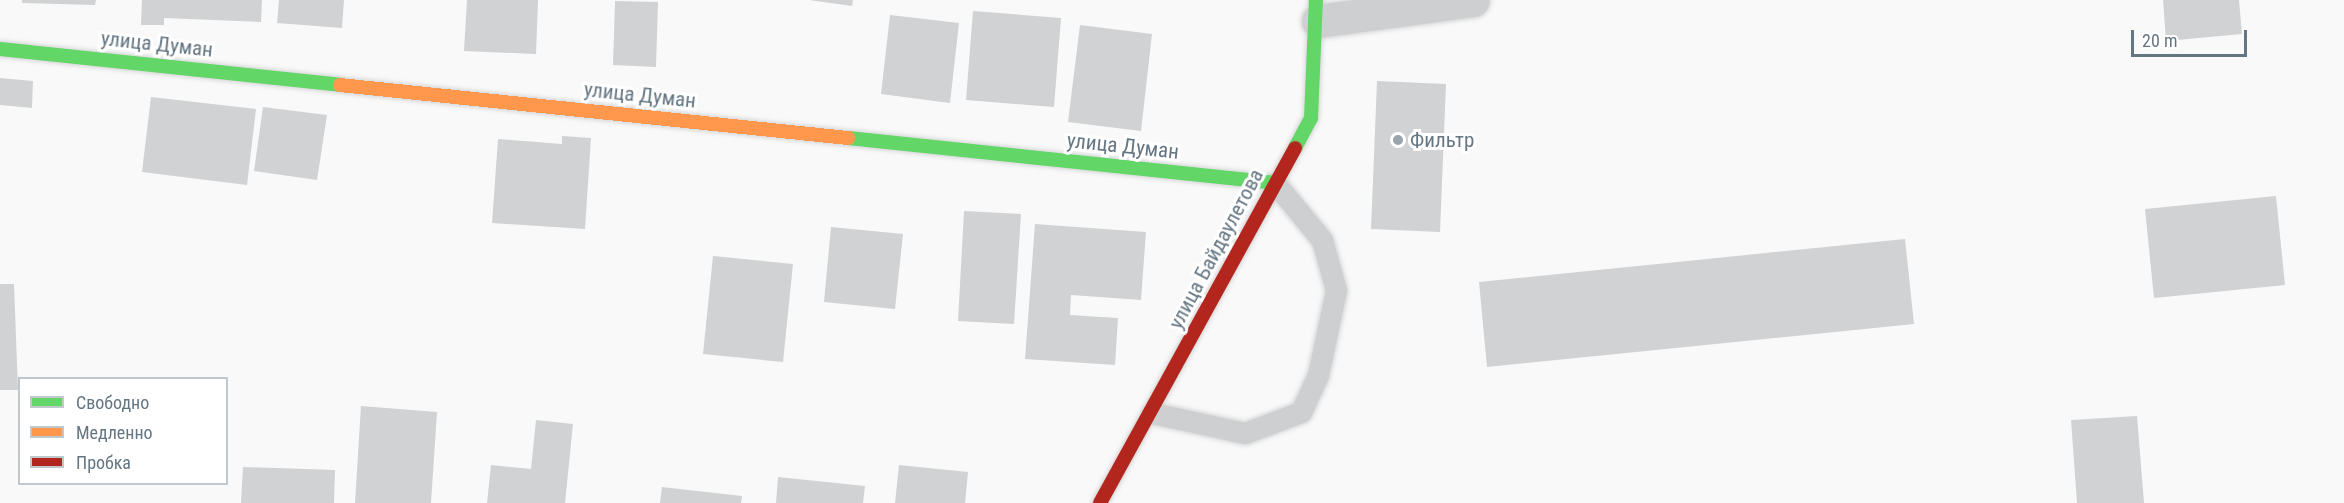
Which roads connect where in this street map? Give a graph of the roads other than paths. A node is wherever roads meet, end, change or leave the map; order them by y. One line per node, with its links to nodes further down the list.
1 (1473, 0): 2 (street)
2 (1317, 11): 4 (street, улица Байдаулетова)
3 (0, 49): 4 (street, улица Думан)
4 (1275, 183): 5 (street, улица Байдаулетова); 5 (lane)
5 (1152, 413): 6 (street, улица Байдаулетова)
6 (1100, 503)

